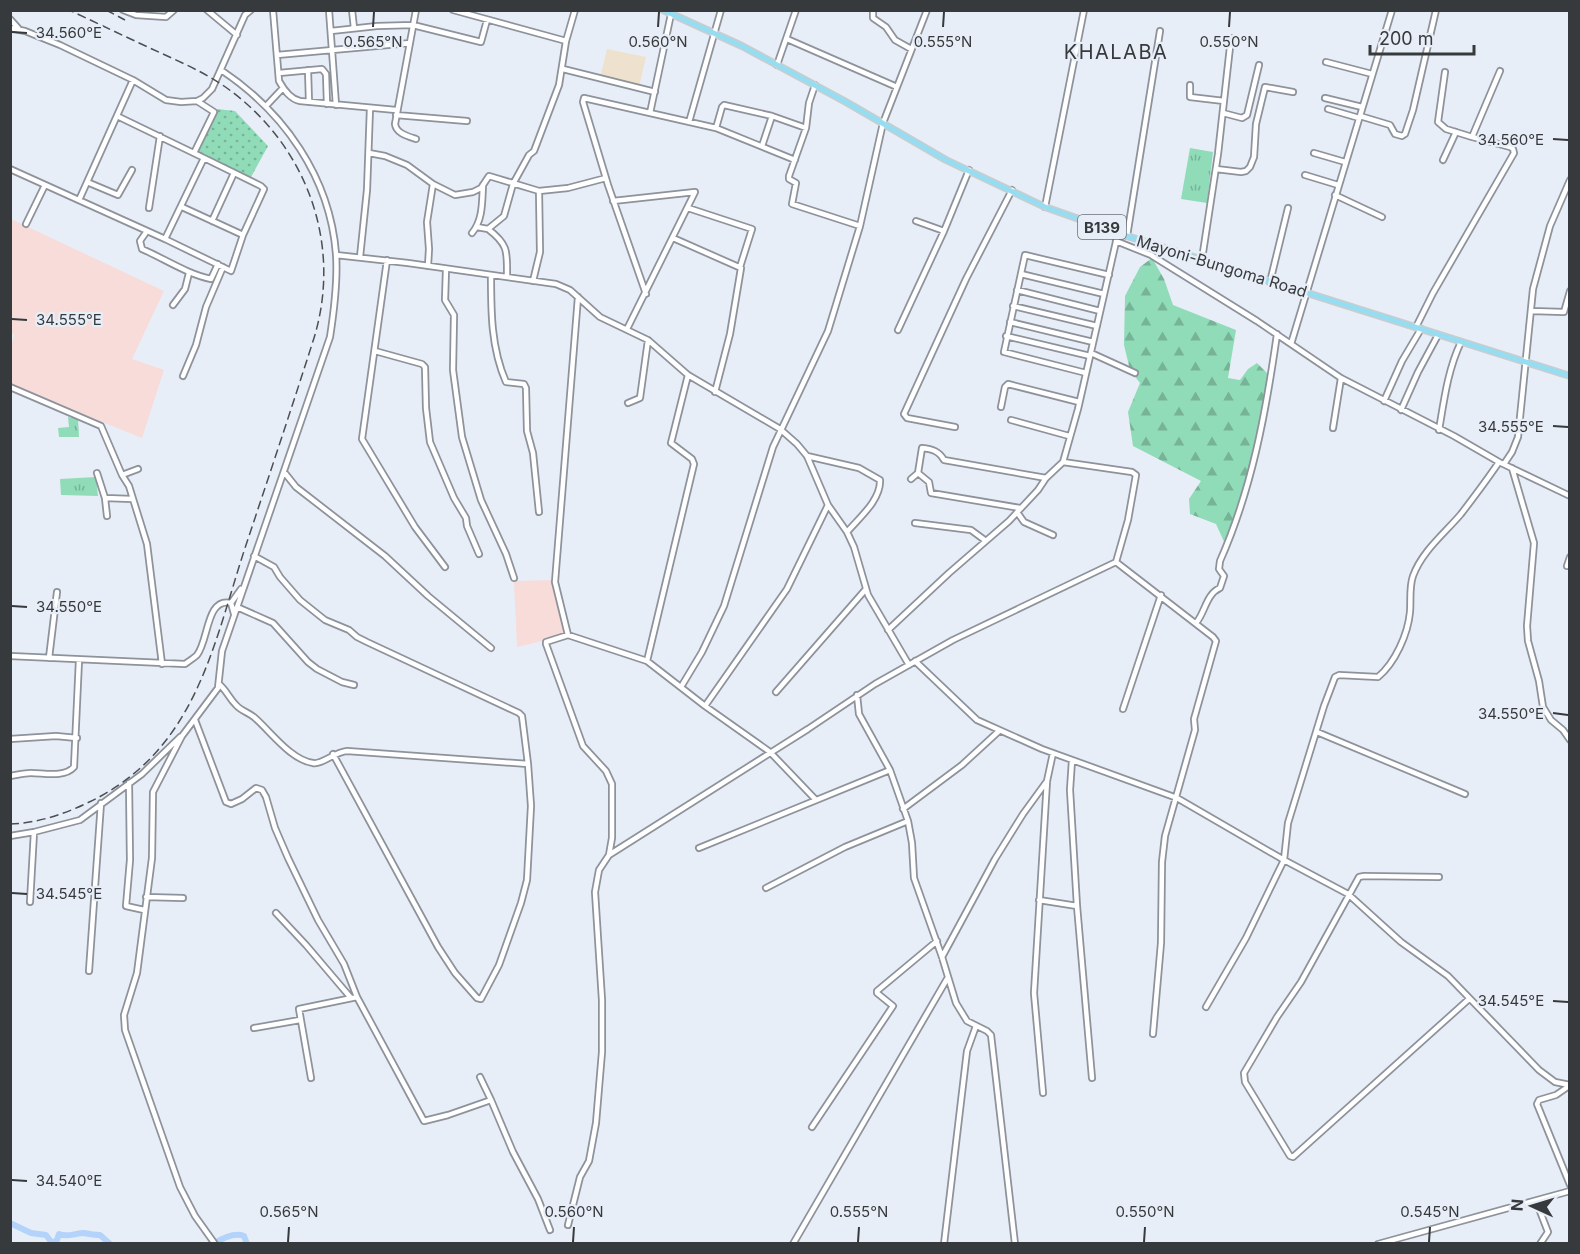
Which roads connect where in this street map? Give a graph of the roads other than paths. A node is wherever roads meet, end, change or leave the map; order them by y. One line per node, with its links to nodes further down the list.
1 (123, 10): 2 (street)
2 (174, 10)
3 (207, 10): 28 (street)
4 (273, 10): 35 (street)
5 (329, 10): 25 (street)
6 (352, 10): 23 (street)
7 (416, 10): 21 (street)
8 (453, 10): 20 (street)
9 (575, 10): 31 (street)
10 (721, 10): 27 (street)
11 (796, 10): 30 (street)
12 (873, 10): 33 (street)
13 (927, 10): 33 (street)
14 (1084, 10): 106 (street)
15 (1392, 10): 45 (street)
16 (1436, 10): 68 (street)
17 (249, 11): 28 (street)
18 (668, 12): 27 (main road, Mayoni-Bungoma Road / B139); 51 (street)
19 (10, 19): 24 (street)
20 (488, 20): 21 (street); 31 (street)
21 (413, 25): 23 (street); 32 (street)
22 (10, 28): 24 (street)
23 (354, 28): 25 (street)
24 (19, 29): 46 (street)
25 (332, 31): 34 (street)
26 (1160, 31): 122 (street)
27 (713, 32): 37 (main road, Mayoni-Bungoma Road / B139); 70 (street)
28 (237, 36): 40 (street)
29 (1231, 38): 55 (street)
30 (787, 39): 37 (street); 49 (street)
31 (566, 41): 39 (street)
32 (410, 43): 34 (street); 63 (street)
33 (911, 49): 49 (street)
34 (333, 51): 35 (street); 58 (street)
35 (277, 55): 44 (street)
36 (1326, 62): 45 (street)
37 (777, 65): 47 (main road, Mayoni-Bungoma Road / B139)
38 (1259, 65): 65 (street)
39 (563, 69): 51 (street); 96 (street)
40 (221, 70): 54 (street); 59 (street)
41 (308, 70): 44 (street); 56 (street); 57 (street)
42 (1500, 71): 76 (street)
43 (1445, 72): 74 (street)
44 (279, 73): 50 (street)
45 (1372, 74): 60 (street)
46 (133, 81): 54 (street); 66 (street)
47 (815, 85): 71 (main road, Mayoni-Bungoma Road / B139); 73 (street)
48 (1190, 85): 55 (street)
49 (897, 87): 71 (street)
50 (283, 88): 56 (street); 59 (street)
51 (655, 92): 64 (street)
52 (1293, 92): 87 (street)
53 (1325, 98): 60 (street)
54 (197, 101): 79 (street)
55 (1224, 101): 65 (street)
56 (309, 102): 57 (street)
57 (327, 104): 58 (street)
58 (336, 105): 61 (street)
59 (266, 106): 126 (street)
60 (1362, 107): 68 (street)
61 (370, 108): 63 (street); 80 (street)
62 (1328, 109): 68 (street)
63 (396, 112): 69 (street); 77 (street)
64 (650, 112): 70 (street); 92 (street)
65 (1223, 113): 87 (street)
66 (117, 116): 75 (street); 94 (street)
67 (772, 116): 72 (street); 73 (street); 78 (street)
68 (1359, 117): 85 (street)
69 (467, 121)
70 (689, 122): 72 (street)
71 (883, 123): 89 (main road, Mayoni-Bungoma Road / B139); 114 (street)
72 (716, 128): 78 (street)
73 (806, 128): 83 (street)
74 (1456, 132): 76 (street); 84 (street)
75 (160, 136): 79 (street); 107 (street)
76 (1472, 137): 153 (street)
77 (416, 139)
78 (762, 146): 83 (street)
79 (194, 153): 82 (street)
80 (369, 153): 95 (street); 127 (street)
81 (1314, 153): 85 (street)
82 (204, 158): 90 (street); 105 (street)
83 (795, 160): 114 (street)
84 (1443, 160)
85 (1346, 162): 99 (street)
86 (10, 169): 97 (street)
87 (1216, 169): 128 (street)
88 (132, 170): 94 (street)
89 (969, 170): 100 (main road, Mayoni-Bungoma Road / B139); 118 (street)
90 (234, 173): 111 (street); 121 (street)
91 (1305, 176): 99 (street)
92 (606, 178): 101 (street); 104 (street)
93 (1569, 180): 150 (street)
94 (87, 182): 103 (street)
95 (433, 184): 98 (street); 131 (street)
96 (513, 184): 98 (street); 101 (street); 116 (street)
97 (45, 185): 103 (street); 113 (street)
98 (483, 185): 115 (street)
99 (1338, 185): 102 (street)
100 (1012, 190): 106 (main road, Mayoni-Bungoma Road / B139); 180 (street)
101 (540, 191): 139 (street)
102 (1335, 195): 110 (street); 143 (street)
103 (80, 200): 117 (street)
104 (613, 201): 108 (street); 144 (street)
105 (182, 207): 111 (street); 124 (street)
106 (1046, 207): 120 (main road, Mayoni-Bungoma Road / B139)
107 (149, 208)
108 (688, 208): 123 (street); 132 (street)
109 (1288, 208): 140 (street)
110 (1382, 217)
111 (212, 221): 121 (street)
112 (916, 221): 118 (street)
113 (26, 224)
114 (860, 225): 182 (street)
115 (477, 227): 116 (street); 119 (street)
116 (488, 229): 138 (street)
117 (147, 231): 124 (street); 134 (street)
118 (944, 231): 155 (street)
119 (472, 233)
120 (1118, 233): 122 (main road, Mayoni-Bungoma Road / B139); 125 (street)
121 (243, 235): 130 (street)
122 (1127, 236): 128 (main road, Mayoni-Bungoma Road / B139)
123 (673, 238): 132 (street); 144 (street)
124 (165, 239): 130 (street)
125 (1116, 242): 137 (street); 156 (street)
126 (336, 255): 127 (street); 190 (street)
127 (360, 257): 129 (street)
128 (1202, 259): 140 (main road, Mayoni-Bungoma Road / B139)
129 (387, 260): 131 (street); 163 (street)
130 (220, 266): 134 (street); 169 (street)
131 (428, 266): 133 (street)
132 (740, 267): 173 (street)
133 (446, 269): 135 (street); 213 (street)
134 (189, 273): 147 (street)
135 (490, 274): 138 (street); 201 (street)
136 (1021, 274): 137 (street); 141 (street); 145 (street)
137 (1109, 275): 145 (street)
138 (507, 277): 139 (street)
139 (533, 281): 146 (street)
140 (1270, 282): 143 (main road, Mayoni-Bungoma Road / B139)
141 (1017, 290): 148 (street); 149 (street)
142 (1569, 291): 150 (street)
143 (1307, 292): 153 (main road, Mayoni-Bungoma Road / B139); 162 (street)
144 (646, 294): 154 (street)
145 (1104, 294): 149 (street)
146 (578, 297): 154 (street); 223 (street)
147 (173, 305)
148 (1013, 306): 151 (street); 152 (street)
149 (1100, 311): 152 (street)
150 (1532, 311): 165 (street)
151 (1010, 322): 158 (street); 160 (street)
152 (1097, 326): 160 (street)
153 (1418, 328): 157 (main road, Mayoni-Bungoma Road / B139); 174 (street)
154 (627, 329): 159 (street)
155 (898, 330)
156 (1276, 334): 162 (street); 221 (street)
157 (1438, 335): 161 (main road, Mayoni-Bungoma Road / B139); 178 (street)
158 (1006, 336): 164 (street); 166 (street)
159 (648, 340): 168 (street); 176 (street)
160 (1093, 342): 164 (street)
161 (1461, 342): 165 (main road, Mayoni-Bungoma Road / B139); 183 (street)
162 (1291, 344): 171 (street)
163 (375, 351): 207 (street); 212 (street)
164 (1090, 354): 166 (street); 167 (street)
165 (1525, 362): 170 (main road, Mayoni-Bungoma Road / B139); 187 (street)
166 (1086, 373): 175 (street)
167 (1135, 373)
168 (688, 375): 173 (street); 228 (street)
169 (183, 376)
170 (1569, 376)
171 (1341, 378): 174 (street); 181 (street)
172 (10, 387): 193 (street)
173 (715, 392): 182 (street)
174 (1384, 401): 178 (street)
175 (1079, 402): 177 (street); 184 (street)
176 (628, 403)
177 (1001, 407)
178 (1401, 410): 183 (street)
179 (1011, 420): 184 (street)
180 (955, 427)
181 (1333, 428)
182 (780, 429): 185 (street); 234 (street)
183 (1439, 430): 187 (street)
184 (1069, 436): 186 (street)
185 (807, 456): 199 (street); 204 (street)
186 (1063, 462): 194 (street); 210 (street)
187 (1502, 463): 188 (street); 241 (street)
188 (1512, 468): 196 (street); 245 (street)
189 (138, 469): 193 (street)
190 (284, 472): 208 (street); 224 (street)
191 (97, 473): 197 (street)
192 (918, 473): 194 (street); 195 (street); 200 (street)
193 (122, 475): 198 (street)
194 (1046, 478): 200 (street)
195 (911, 479)
196 (1569, 496)
197 (105, 498): 198 (street); 202 (street)
198 (132, 499): 230 (street)
199 (828, 505): 204 (street); 237 (street)
200 (1019, 510): 205 (street); 206 (street)
201 (539, 512)
202 (106, 516)
203 (915, 523): 206 (street)
204 (847, 532): 215 (street)
205 (1053, 535)
206 (986, 541): 222 (street)
207 (479, 554)
208 (254, 556): 214 (street); 250 (street)
209 (1569, 557): 211 (street)
210 (1116, 562): 217 (street); 229 (street)
211 (1568, 566)
212 (445, 567)
213 (514, 578)
214 (243, 587): 218 (street); 219 (street)
215 (866, 589): 222 (street); 235 (street)
216 (57, 592): 226 (street)
217 (1161, 595): 221 (street); 238 (street)
218 (231, 603): 220 (street); 230 (street)
219 (237, 607): 220 (street); 233 (street)
220 (234, 614): 232 (street)
221 (1196, 623): 256 (street)
222 (888, 630): 231 (street)
223 (568, 635): 228 (street); 264 (street)
224 (491, 648)
225 (10, 656): 226 (street)
226 (50, 658): 227 (street)
227 (79, 660): 230 (street); 243 (street)
228 (647, 661): 234 (street)
229 (915, 661): 231 (street); 240 (street)
230 (162, 664)
231 (909, 665): 236 (street)
232 (219, 684): 239 (street); 248 (street)
233 (354, 685)
234 (681, 687): 237 (street)
235 (776, 692)
236 (857, 695): 246 (street); 251 (street)
237 (705, 706): 246 (street)
238 (1122, 710)
239 (195, 720): 242 (street); 280 (street)
240 (999, 731): 247 (street); 259 (street)
241 (1317, 732): 255 (street); 265 (street)
242 (182, 736): 254 (street); 269 (street)
243 (76, 738): 244 (street); 252 (street)
244 (10, 739)
245 (1569, 740)
246 (770, 752): 257 (street); 264 (street)
247 (1053, 753): 249 (street); 253 (street)
248 (333, 754): 250 (street); 250 (street)
249 (1072, 760): 256 (street); 273 (street)
250 (528, 764)
251 (890, 770): 257 (street); 259 (street)
252 (10, 776)
253 (1047, 781): 271 (street); 277 (street)
254 (129, 783): 258 (street); 274 (street)
255 (1465, 794)
256 (1177, 798): 265 (street); 287 (street)
257 (815, 799): 263 (street)
258 (101, 803): 261 (street); 278 (street)
259 (903, 809): 260 (street)
260 (908, 821): 267 (street); 276 (street)
261 (34, 832): 262 (street); 272 (street)
262 (10, 836)
263 (699, 848)
264 (609, 855): 298 (street)
265 (1284, 860): 268 (street); 283 (street)
266 (1439, 878): 268 (street)
267 (766, 888)
268 (1348, 894): 282 (street); 282 (street)
269 (146, 897): 270 (street); 274 (street)
270 (183, 898)
271 (1039, 900): 273 (street); 292 (street)
272 (30, 902)
273 (1077, 906): 290 (street)
274 (144, 910): 300 (street)
275 (276, 913): 281 (street)
276 (937, 941): 277 (street); 294 (street)
277 (942, 957): 279 (street)
278 (89, 971)
279 (947, 979): 285 (street); 301 (street)
280 (357, 997): 281 (street); 293 (street)
281 (351, 999): 284 (street)
282 (1469, 999): 291 (street)
283 (1206, 1007)
284 (300, 1020): 286 (street); 289 (street)
285 (976, 1026): 302 (street); 303 (street)
286 (254, 1028)
287 (1153, 1034)
288 (480, 1077): 293 (street)
289 (310, 1078)
290 (1092, 1078)
291 (1569, 1085): 295 (street)
292 (1043, 1093)
293 (491, 1100): 299 (street)
294 (812, 1127)
295 (1569, 1185)
296 (1569, 1191): 297 (street)
297 (1536, 1201): 304 (street); 305 (street)
298 (568, 1225)
299 (550, 1230)
300 (214, 1242)
301 (793, 1244)
302 (944, 1244)
303 (1016, 1244)
304 (1378, 1244)
305 (1540, 1244)

